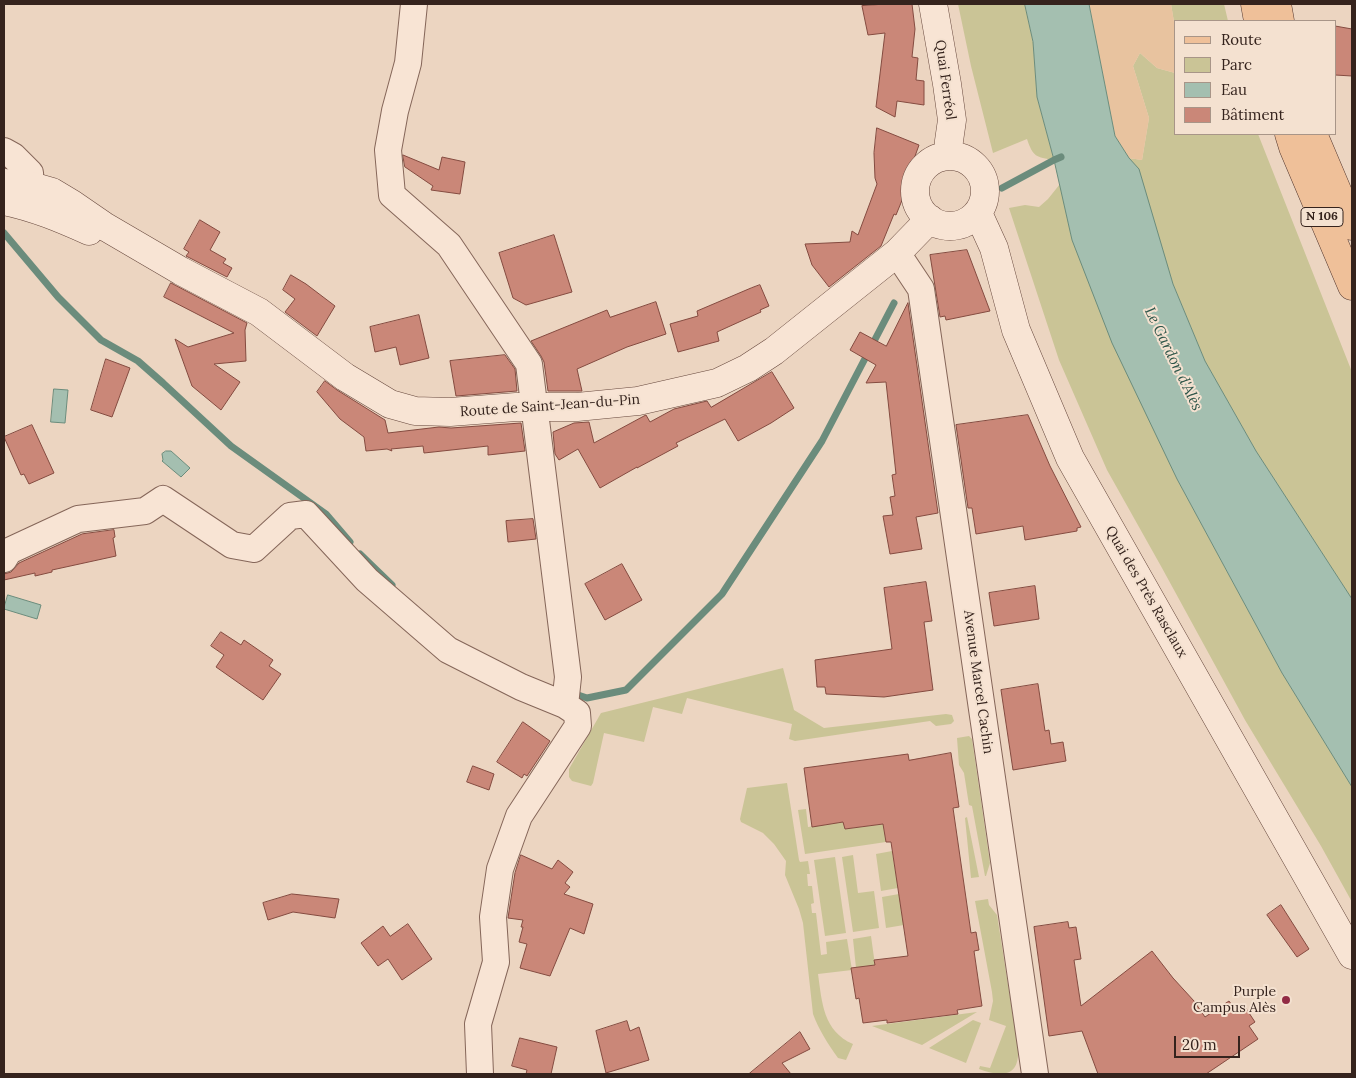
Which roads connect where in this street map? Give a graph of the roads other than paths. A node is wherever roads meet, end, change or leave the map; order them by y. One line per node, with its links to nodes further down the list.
1 (414, 4): 21 (street)
2 (933, 4): 10 (main road, Quai Ferréol)
3 (1255, 4): 5 (main road)
4 (1277, 4): 6 (main road)
5 (1258, 20)
6 (1280, 20)
7 (1289, 135): 19 (main road, N 106)
8 (1313, 135): 16 (main road, N 106)
9 (4, 151): 12 (street)
10 (948, 156): 14 (main road); 15 (main road)
11 (4, 183): 12 (main road, Route de Saint-Jean-du-Pin)
12 (31, 186): 18 (main road, Route de Saint-Jean-du-Pin)
13 (4, 201): 18 (main road, Route de Saint-Jean-du-Pin)
14 (978, 213): 15 (main road); 24 (main road, Quai des Près Rasclaux)
15 (924, 226): 17 (main road, Route de Saint-Jean-du-Pin); 20 (street, Avenue Marcel Cachin)
16 (1352, 226)
17 (896, 253): 20 (street, Avenue Marcel Cachin); 21 (main road, Route de Saint-Jean-du-Pin)
18 (182, 271): 21 (main road, Route de Saint-Jean-du-Pin)
19 (1352, 286)
20 (921, 289): 26 (street, Avenue Marcel Cachin)
21 (535, 407): 23 (street)
22 (4, 559): 23 (street)
23 (565, 705): 25 (street)
24 (1352, 954)
25 (480, 1074)
26 (1035, 1074)

